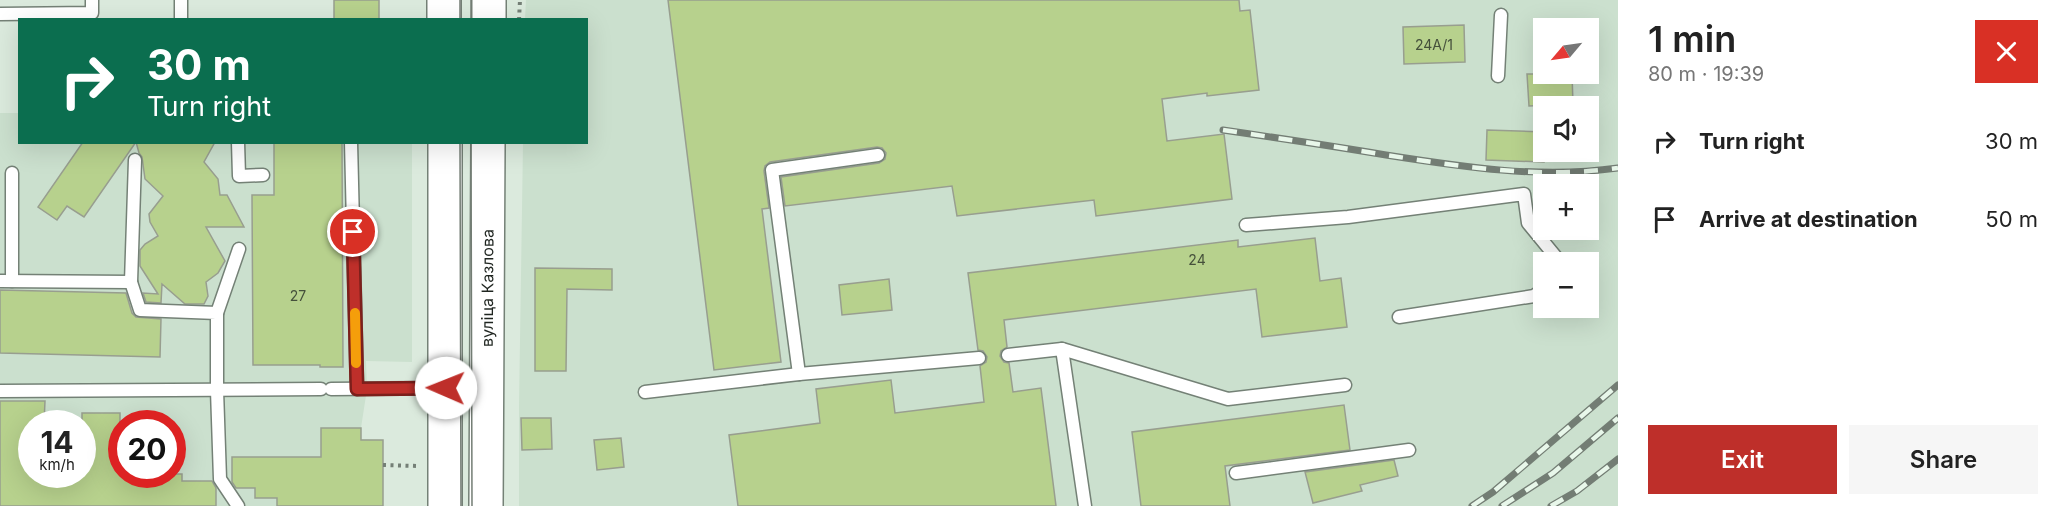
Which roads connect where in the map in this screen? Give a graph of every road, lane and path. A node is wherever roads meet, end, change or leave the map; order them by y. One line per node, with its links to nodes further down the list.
1 (92, 0): 6 (lane)
2 (181, 0): 8 (lane)
3 (444, 0): 9 (main road)
4 (489, 0): 10 (main road)
5 (520, 0): 11 (path)
6 (0, 14)
7 (1501, 15): 12 (lane)
8 (181, 18)
9 (444, 18)
10 (489, 18)
11 (519, 18)
12 (1498, 76)
13 (238, 144): 20 (lane)
14 (351, 144): 35 (lane)
15 (445, 144): 34 (main road)
16 (488, 144): 45 (main road, вуліца Казлова)
17 (878, 155): 32 (lane)
18 (135, 160): 25 (lane)
19 (12, 173): 24 (lane)
20 (263, 175)
21 (1246, 225): 23 (lane)
22 (239, 249): 27 (lane)
23 (1552, 252)
24 (6, 281): 25 (lane)
25 (130, 282): 27 (lane)
26 (1533, 296): 28 (lane)
27 (217, 313): 36 (lane)
28 (1399, 317)
29 (1062, 350): 30 (lane); 33 (lane); 46 (lane)
30 (1008, 355)
31 (979, 358): 32 (lane)
32 (799, 374): 38 (lane)
33 (1346, 385)
34 (446, 388): 35 (lane); 44 (main road)
35 (357, 389): 36 (lane)
36 (217, 390): 37 (lane); 43 (lane)
37 (0, 391)
38 (645, 392)
39 (1409, 450): 42 (lane)
40 (383, 465): 41 (path)
41 (419, 466)
42 (1236, 473)
43 (238, 506)
44 (445, 506)
45 (486, 506)
46 (1085, 506)

